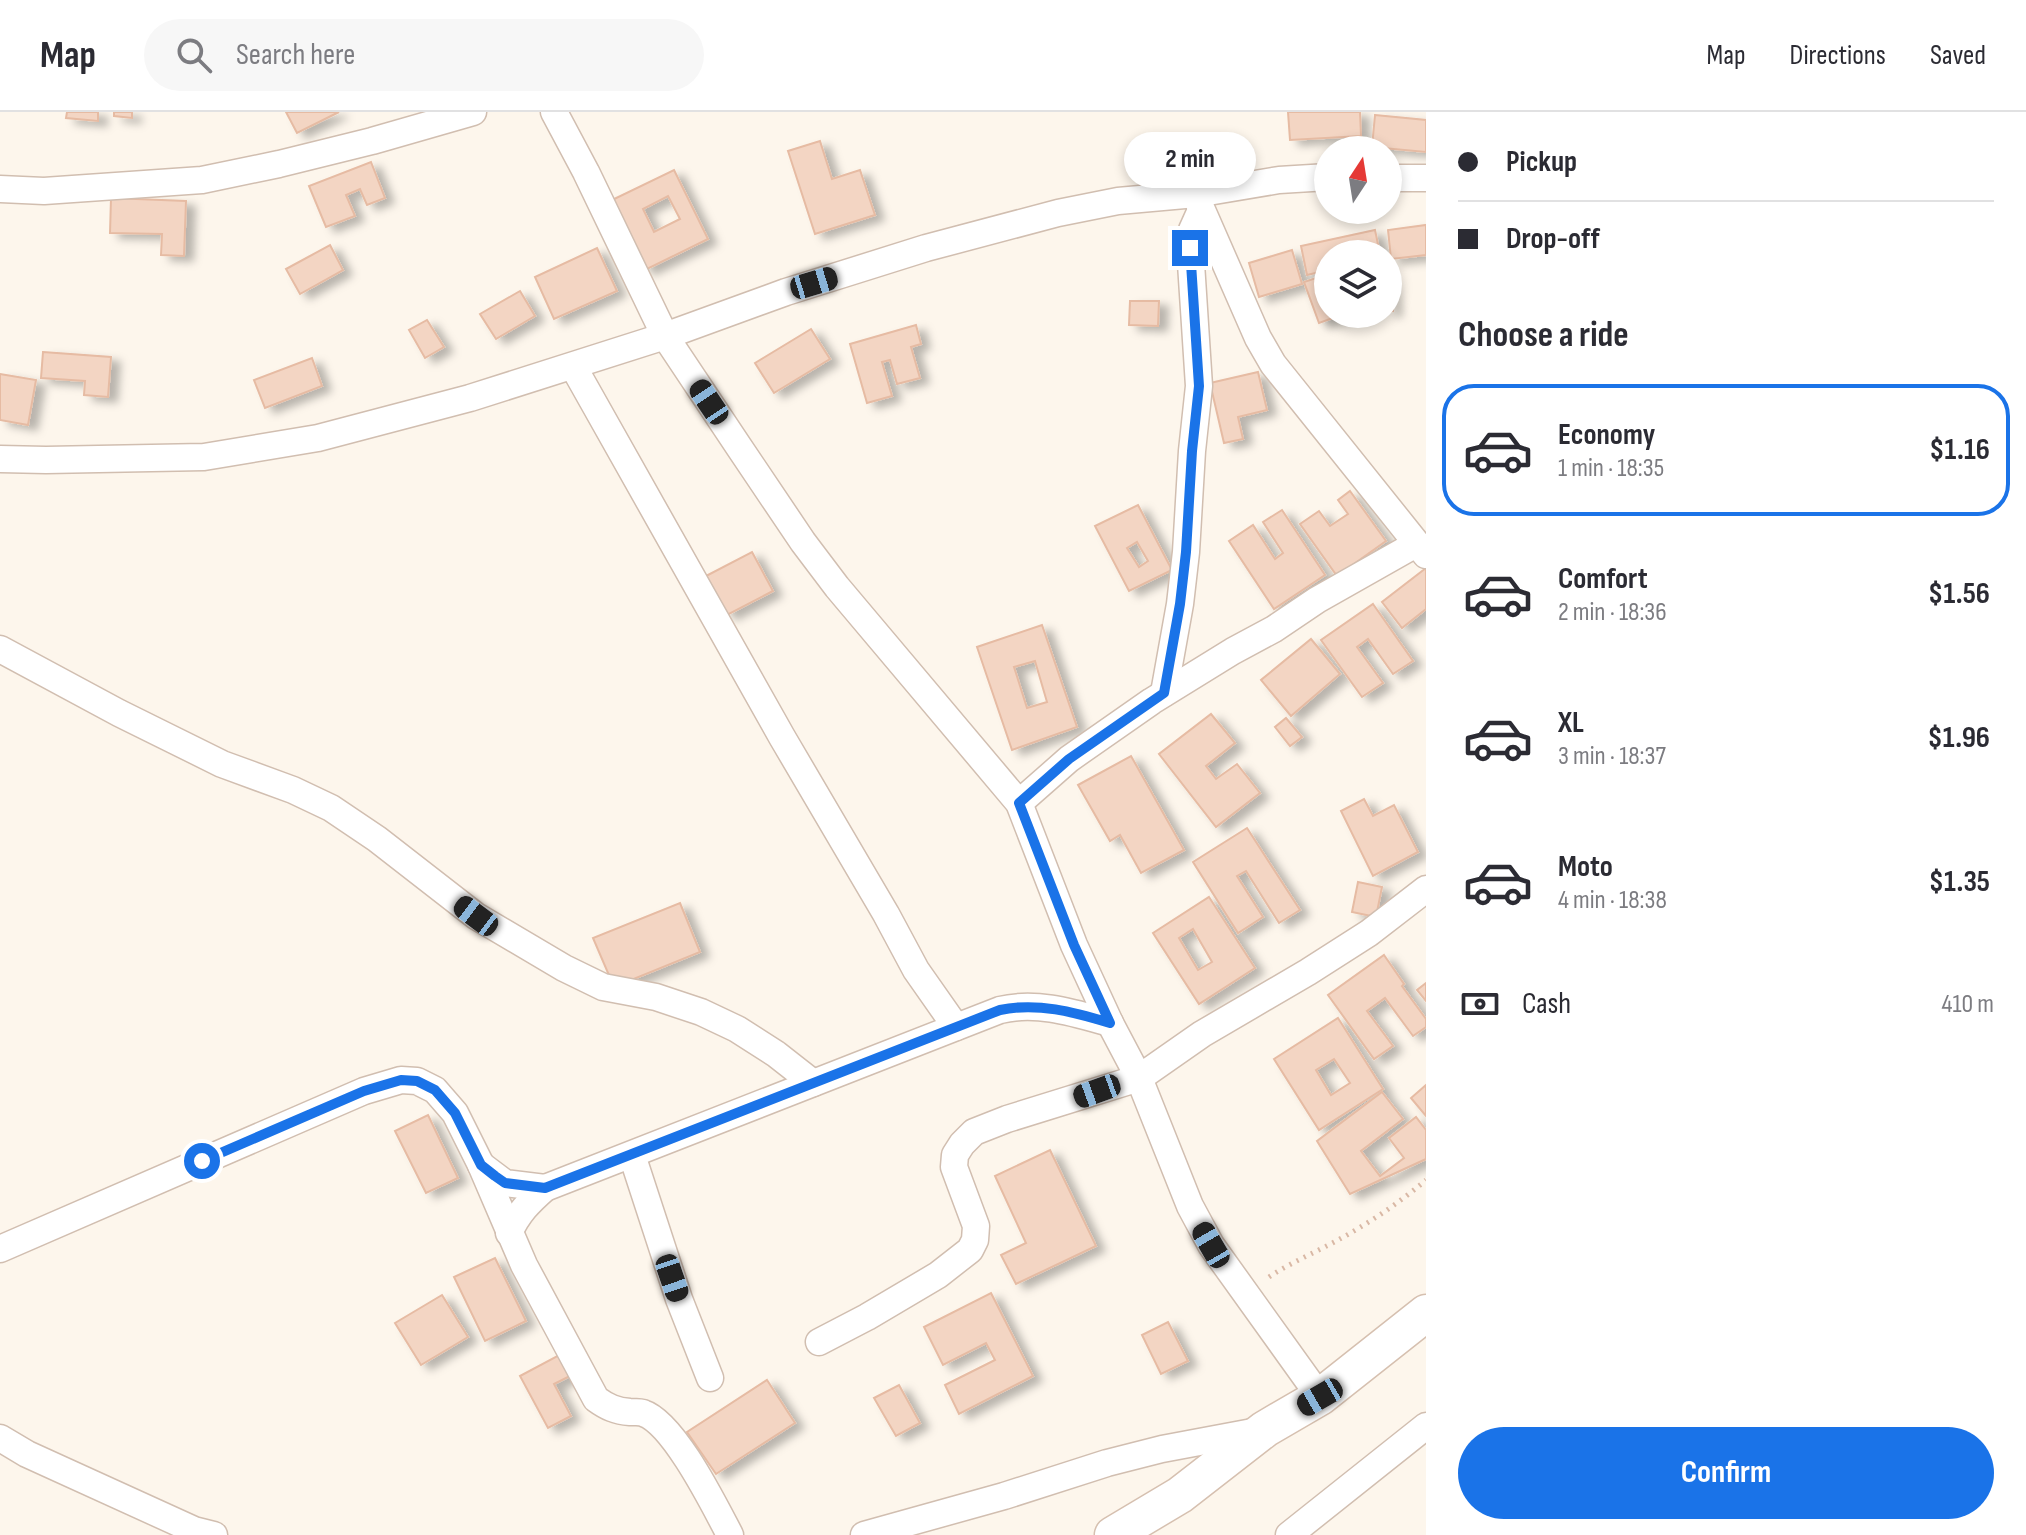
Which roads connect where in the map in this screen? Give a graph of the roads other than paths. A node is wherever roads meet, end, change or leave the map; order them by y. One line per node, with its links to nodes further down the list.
1 (473, 112): 6 (street)
2 (554, 112): 8 (street)
3 (1314, 178): 7 (street)
4 (1402, 178): 5 (street)
5 (1426, 178)
6 (0, 189)
7 (1198, 202): 8 (street); 11 (street); 13 (street)
8 (665, 336): 9 (street); 14 (street)
9 (573, 366): 10 (street); 17 (street)
10 (0, 459)
11 (1421, 549): 13 (street)
12 (0, 649): 19 (street)
13 (1164, 693): 14 (street)
14 (1019, 803): 16 (street)
15 (1426, 889): 18 (street)
16 (1110, 1023): 17 (street); 18 (street)
17 (956, 1027): 19 (street)
18 (1139, 1078): 26 (street); 28 (street)
19 (813, 1083): 20 (street)
20 (632, 1155): 22 (street); 27 (street)
21 (481, 1165): 22 (street); 23 (street); 24 (street)
22 (545, 1188): 23 (street)
23 (509, 1233): 33 (street)
24 (0, 1249)
25 (1426, 1313): 28 (main road)
26 (819, 1342)
27 (710, 1378)
28 (1320, 1397): 30 (main road)
29 (1426, 1426): 36 (street)
30 (1265, 1429): 34 (street); 35 (main road)
31 (0, 1438): 32 (street)
32 (214, 1535)
33 (730, 1535)
34 (864, 1535)
35 (1113, 1535)
36 (1289, 1535)

